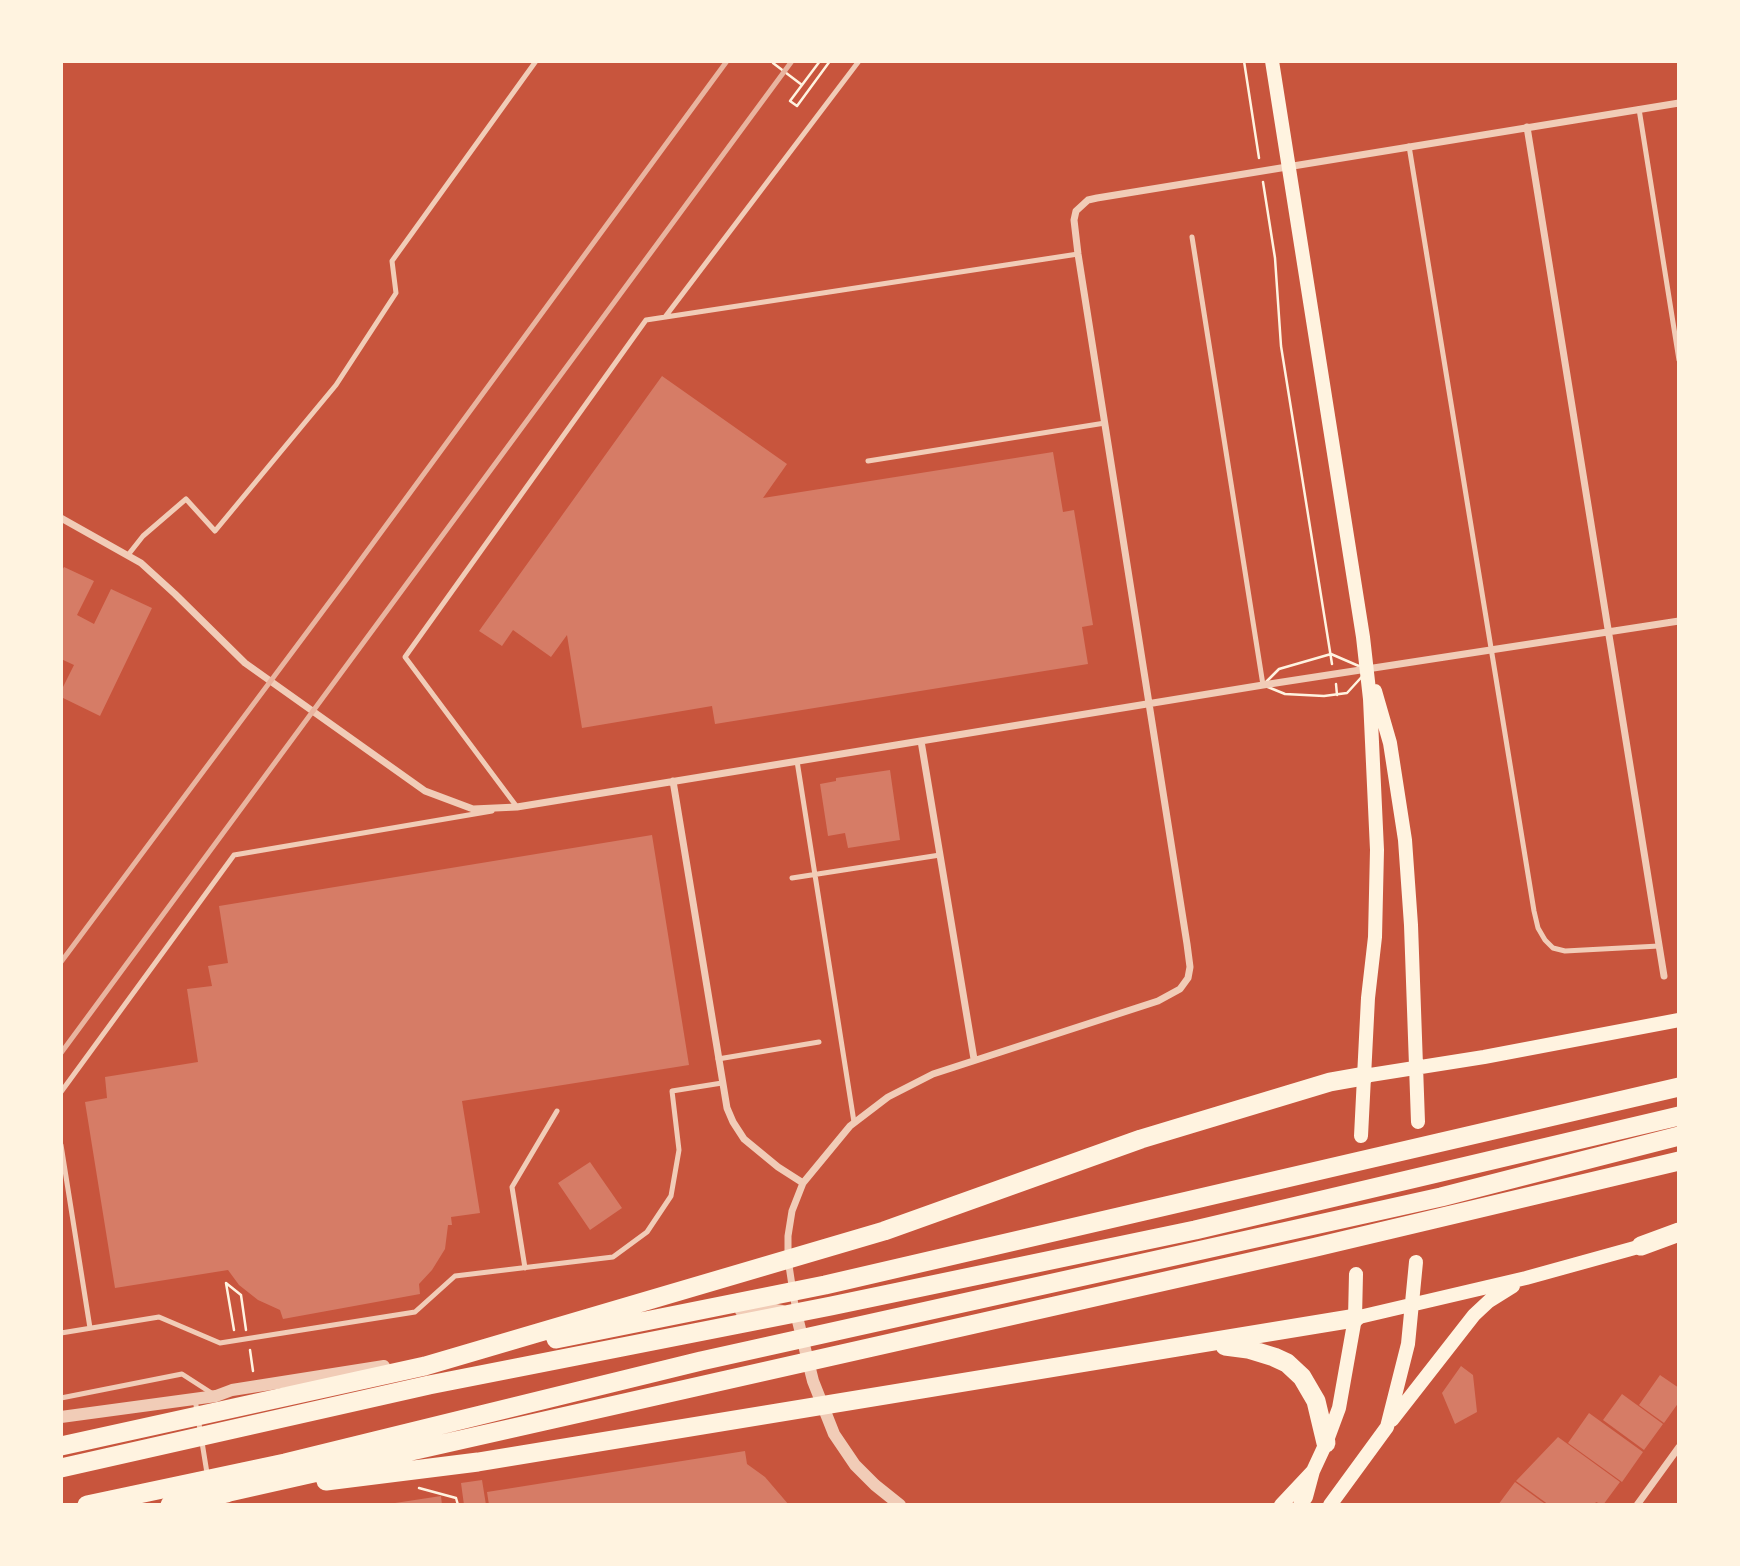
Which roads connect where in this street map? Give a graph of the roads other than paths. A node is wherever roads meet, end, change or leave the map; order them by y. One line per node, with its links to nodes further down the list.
1 (536, 61): 16 (lane)
2 (859, 61): 11 (lane)
3 (1272, 61): 8 (main road)
4 (1679, 103): 5 (street)
5 (1639, 109): 6 (street); 12 (lane)
6 (1527, 127): 7 (street); 18 (street)
7 (1409, 146): 8 (street); 19 (lane)
8 (1288, 166): 10 (street); 20 (main road)
9 (1192, 237): 21 (lane)
10 (1078, 254): 11 (lane); 13 (street)
11 (665, 317): 26 (lane)
12 (1679, 360)
13 (1105, 423): 14 (lane); 22 (street)
14 (868, 461)
15 (61, 518): 16 (street)
16 (128, 555): 26 (street)
17 (1679, 621): 18 (street)
18 (1607, 632): 19 (street); 30 (street)
19 (1491, 650): 20 (street); 30 (lane)
20 (1368, 670): 21 (street); 36 (main road); 37 (main road)
21 (1263, 685): 22 (street)
22 (1150, 705): 23 (street); 35 (street)
23 (921, 741): 24 (street); 27 (street)
24 (797, 761): 25 (street); 28 (lane)
25 (673, 781): 26 (street); 34 (street)
26 (517, 807): 40 (lane)
27 (940, 855): 28 (lane); 35 (street)
28 (815, 874): 29 (lane); 43 (lane)
29 (792, 878)
30 (1659, 946): 31 (street)
31 (1664, 976)
32 (1679, 1020): 36 (main road)
33 (819, 1042): 34 (lane)
34 (718, 1059): 38 (street)
35 (974, 1059): 43 (street)
36 (1417, 1068): 37 (main road); 44 (main road)
37 (1364, 1076): 45 (main road); 62 (highway)
38 (722, 1083): 49 (street); 53 (lane)
39 (1679, 1087): 62 (highway)
40 (61, 1092)
41 (557, 1111): 53 (lane)
42 (1679, 1116): 71 (highway)
43 (854, 1122): 49 (street)
44 (1418, 1122)
45 (1361, 1136)
46 (1679, 1136): 75 (highway)
47 (61, 1144): 59 (lane)
48 (1679, 1161): 74 (highway)
49 (803, 1183): 57 (street)
50 (1679, 1234): 51 (highway)
51 (1641, 1246): 55 (main road)
52 (1416, 1262): 56 (main road)
53 (525, 1268): 59 (lane)
54 (1356, 1274): 58 (main road)
55 (1526, 1278): 56 (main road); 67 (main road)
56 (1413, 1306): 58 (main road); 67 (main road)
57 (796, 1313): 63 (street); 63 (street); 77 (street)
58 (1355, 1318): 61 (highway); 68 (main road)
59 (90, 1328): 60 (lane)
60 (61, 1333)
61 (1199, 1344): 68 (highway); 74 (highway)
62 (425, 1366): 69 (highway)
63 (216, 1396): 64 (lane); 65 (street)
64 (61, 1398)
65 (195, 1399): 66 (street); 73 (lane)
66 (61, 1417)
67 (1387, 1427): 80 (main road)
68 (1326, 1443): 72 (main road)
69 (61, 1445)
70 (1679, 1447): 81 (street)
71 (61, 1468)
72 (1313, 1471): 78 (main road); 79 (main road)
73 (207, 1473)
74 (216, 1494): 76 (highway)
75 (87, 1505)
76 (170, 1505)
77 (900, 1505)
78 (1281, 1505)
79 (1300, 1505)
80 (1330, 1505)
81 (1637, 1505)

